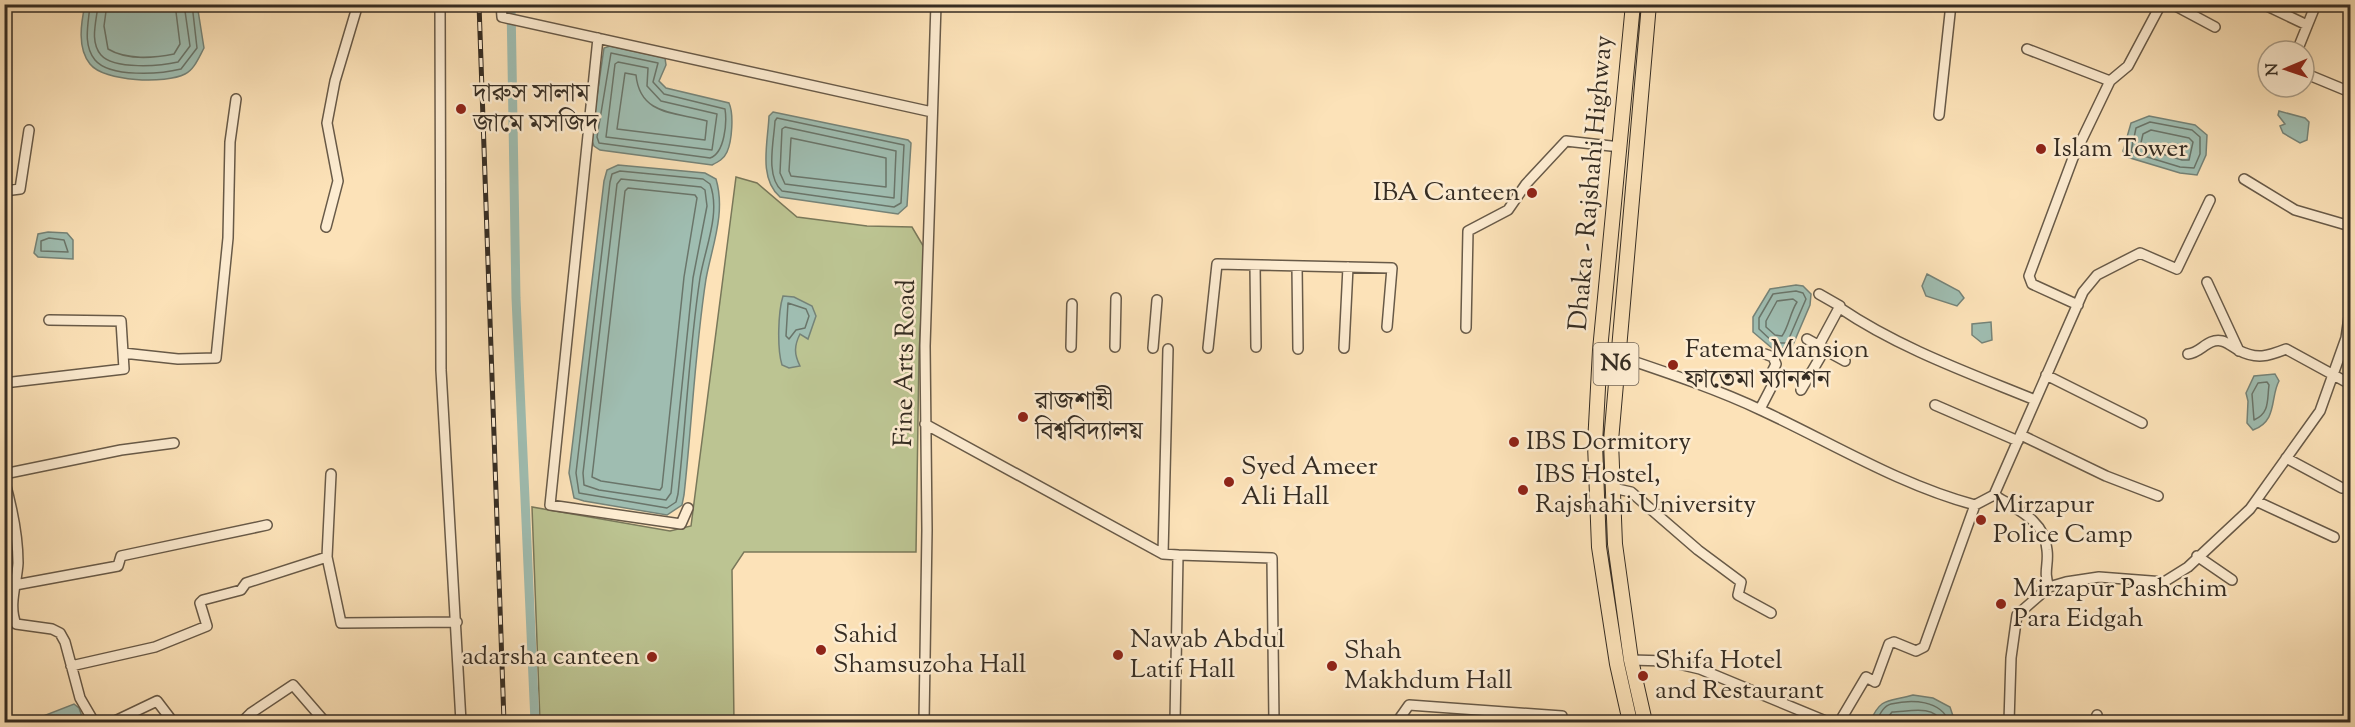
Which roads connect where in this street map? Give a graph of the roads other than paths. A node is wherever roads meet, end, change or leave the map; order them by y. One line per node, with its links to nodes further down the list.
1 (358, 4): 29 (street)
2 (440, 4): 94 (street)
3 (501, 4): 14 (street)
4 (936, 4): 21 (street, Fine Arts Road)
5 (1632, 4): 24 (highway, Dhaka - Rajshahi Highway / N6)
6 (1649, 4): 59 (highway, Dhaka - Rajshahi Highway / N6)
7 (1951, 4): 22 (street)
8 (2161, 4): 18 (street)
9 (2172, 4): 13 (street)
10 (2264, 4): 12 (street)
11 (2316, 4): 12 (street)
12 (2307, 25): 15 (street)
13 (2216, 27)
14 (598, 38): 21 (street); 83 (street)
15 (2302, 39)
16 (2027, 49): 18 (street)
17 (2316, 78): 19 (street)
18 (2110, 81): 38 (street)
19 (2350, 92)
20 (236, 99): 56 (street)
21 (933, 112): 70 (street, Fine Arts Road)
22 (1940, 115)
23 (29, 130): 26 (street)
24 (1620, 147): 43 (street); 54 (highway, Dhaka - Rajshahi Highway / N6)
25 (2244, 179): 28 (street)
26 (4, 191)
27 (2210, 200): 38 (street)
28 (2350, 226)
29 (326, 227)
30 (1255, 265): 31 (street); 47 (street); 49 (street)
31 (1298, 266): 32 (street); 53 (street)
32 (1348, 267): 42 (street); 50 (street)
33 (2207, 282): 55 (street)
34 (1819, 294): 39 (street)
35 (1116, 298): 46 (street)
36 (1157, 300): 48 (street)
37 (1072, 304): 45 (street)
38 (2078, 305): 62 (street)
39 (1839, 308): 51 (street); 66 (street)
40 (2350, 310): 61 (street)
41 (49, 320): 56 (street)
42 (1387, 327)
43 (1466, 328)
44 (1807, 339): 51 (street)
45 (1071, 347)
46 (1115, 347)
47 (1256, 347)
48 (1153, 348)
49 (1208, 348)
50 (1344, 348)
51 (1822, 348): 60 (street); 65 (street)
52 (1168, 349): 86 (street)
53 (1298, 349)
54 (1600, 350): 59 (street); 109 (highway, Dhaka - Rajshahi Highway / N6)
55 (2239, 351): 58 (street); 61 (street)
56 (123, 353): 63 (street)
57 (1765, 354): 68 (street)
58 (2188, 354)
59 (1617, 356): 68 (street); 77 (highway, Dhaka - Rajshahi Highway / N6)
60 (1845, 361)
61 (2333, 374): 64 (street); 73 (street)
62 (2046, 375): 66 (street); 69 (street)
63 (4, 384)
64 (2350, 384)
65 (1801, 390)
66 (2035, 400): 71 (street)
67 (1935, 405): 71 (street)
68 (1760, 409): 82 (street)
69 (2142, 423)
70 (925, 424): 86 (street); 104 (street, Fine Arts Road)
71 (2019, 438): 79 (street); 80 (street)
72 (174, 443): 74 (street)
73 (2286, 458): 78 (street); 81 (street)
74 (4, 474)
75 (331, 474): 89 (street)
76 (4, 479): 91 (street)
77 (1612, 488): 93 (street); 95 (highway, Dhaka - Rajshahi Highway / N6)
78 (2350, 488)
79 (1994, 495): 82 (street); 92 (street)
80 (2158, 496)
81 (2256, 501): 85 (street); 88 (street)
82 (1975, 506): 97 (street)
83 (688, 508)
84 (267, 525): 91 (street)
85 (2334, 537)
86 (1163, 554): 87 (street)
87 (1178, 555): 105 (street); 106 (street)
88 (2197, 556): 90 (street); 92 (street)
89 (327, 557): 94 (street); 96 (street)
90 (2232, 580)
91 (15, 585): 96 (street)
92 (2049, 587): 111 (street)
93 (1771, 613)
94 (457, 622): 103 (street)
95 (1632, 660): 97 (street); 110 (highway, Dhaka - Rajshahi Highway / N6)
96 (71, 666): 98 (street)
97 (1828, 722)
98 (94, 723)
99 (113, 723): 100 (street)
100 (173, 723)
101 (242, 723): 102 (street)
102 (325, 723)
103 (461, 723)
104 (924, 723)
105 (1176, 723)
106 (1274, 723)
107 (1397, 723): 108 (street)
108 (1563, 723)
109 (1630, 723)
110 (1645, 723)
111 (2009, 723)

